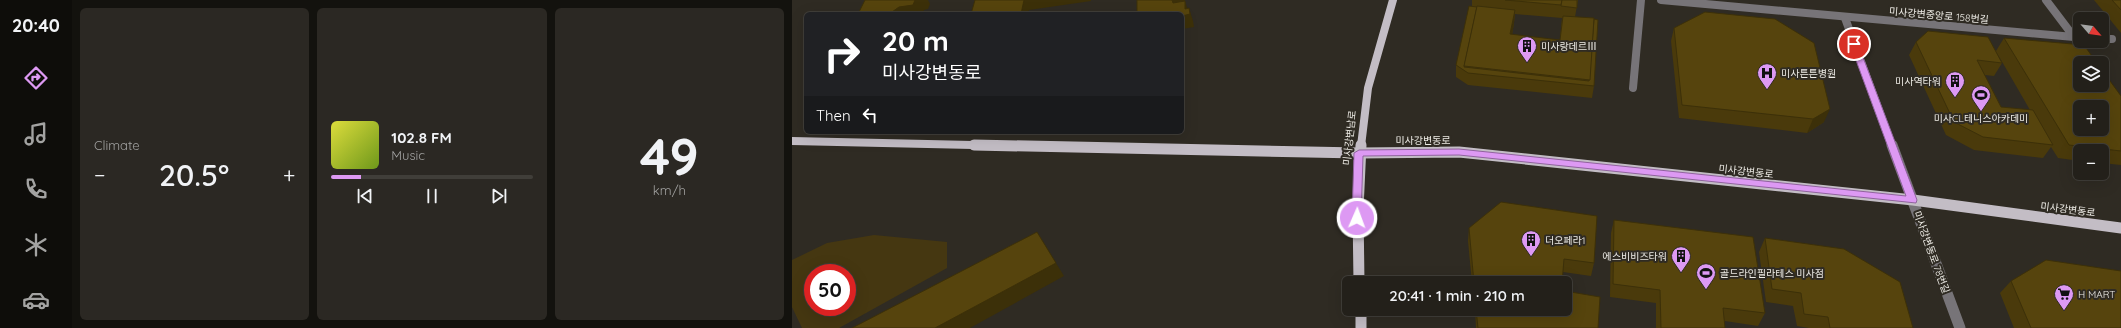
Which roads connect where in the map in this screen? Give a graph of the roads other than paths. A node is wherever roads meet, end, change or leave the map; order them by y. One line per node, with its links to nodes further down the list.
1 (1393, 0): 10 (main road, 미사강변남로)
2 (1641, 0): 8 (lane)
3 (1661, 0): 5 (lane, 미사강변중앙로 158번길)
4 (2046, 0): 6 (lane, 미사강변중앙로 158번길)
5 (1845, 18): 7 (lane, 미사강변중앙로 158번길); 11 (lane, 미사강변동로 78번길)
6 (2073, 32)
7 (2073, 37)
8 (1633, 88)
9 (792, 140): 10 (main road, 미사강변동로)
10 (1359, 153): 11 (main road, 미사강변동로); 13 (main road, 미사강변남로)
11 (1913, 200): 12 (main road, 미사강변동로); 16 (lane, 미사강변동로 78번길)
12 (2121, 228)
13 (1360, 276)
14 (1361, 316): 15 (main road)
15 (1361, 328)
16 (1960, 328)

